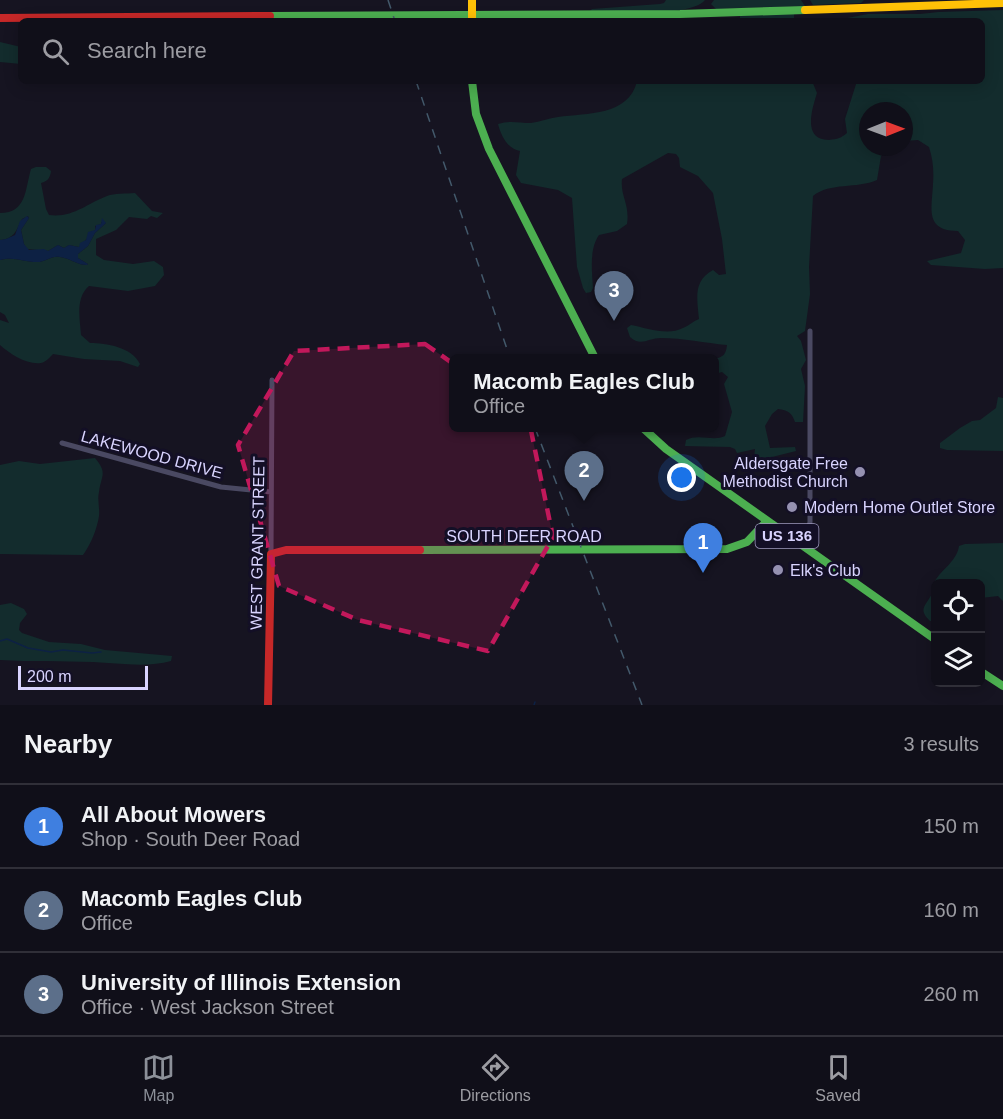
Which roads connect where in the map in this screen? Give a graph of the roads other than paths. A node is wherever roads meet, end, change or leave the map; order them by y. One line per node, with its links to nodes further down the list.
1 (472, 0): 4 (main road)
2 (1003, 3): 4 (main road)
3 (0, 18): 4 (main road)
4 (472, 18)
5 (472, 84): 7 (main road)
6 (810, 331): 13 (street)
7 (593, 354)
8 (272, 381): 11 (street, WEST GRANT STREET)
9 (647, 432): 12 (main road, US 136)
10 (62, 443): 11 (street, LAKEWOOD DRIVE)
11 (271, 492): 14 (street, WEST GRANT STREET)
12 (766, 521): 13 (main road, US 136); 14 (main road, SOUTH DEER ROAD)
13 (800, 544): 15 (main road, US 136)
14 (271, 554): 18 (main road, WEST GRANT STREET)
15 (931, 636)
16 (985, 674): 17 (main road)
17 (1003, 686)
18 (268, 705)

